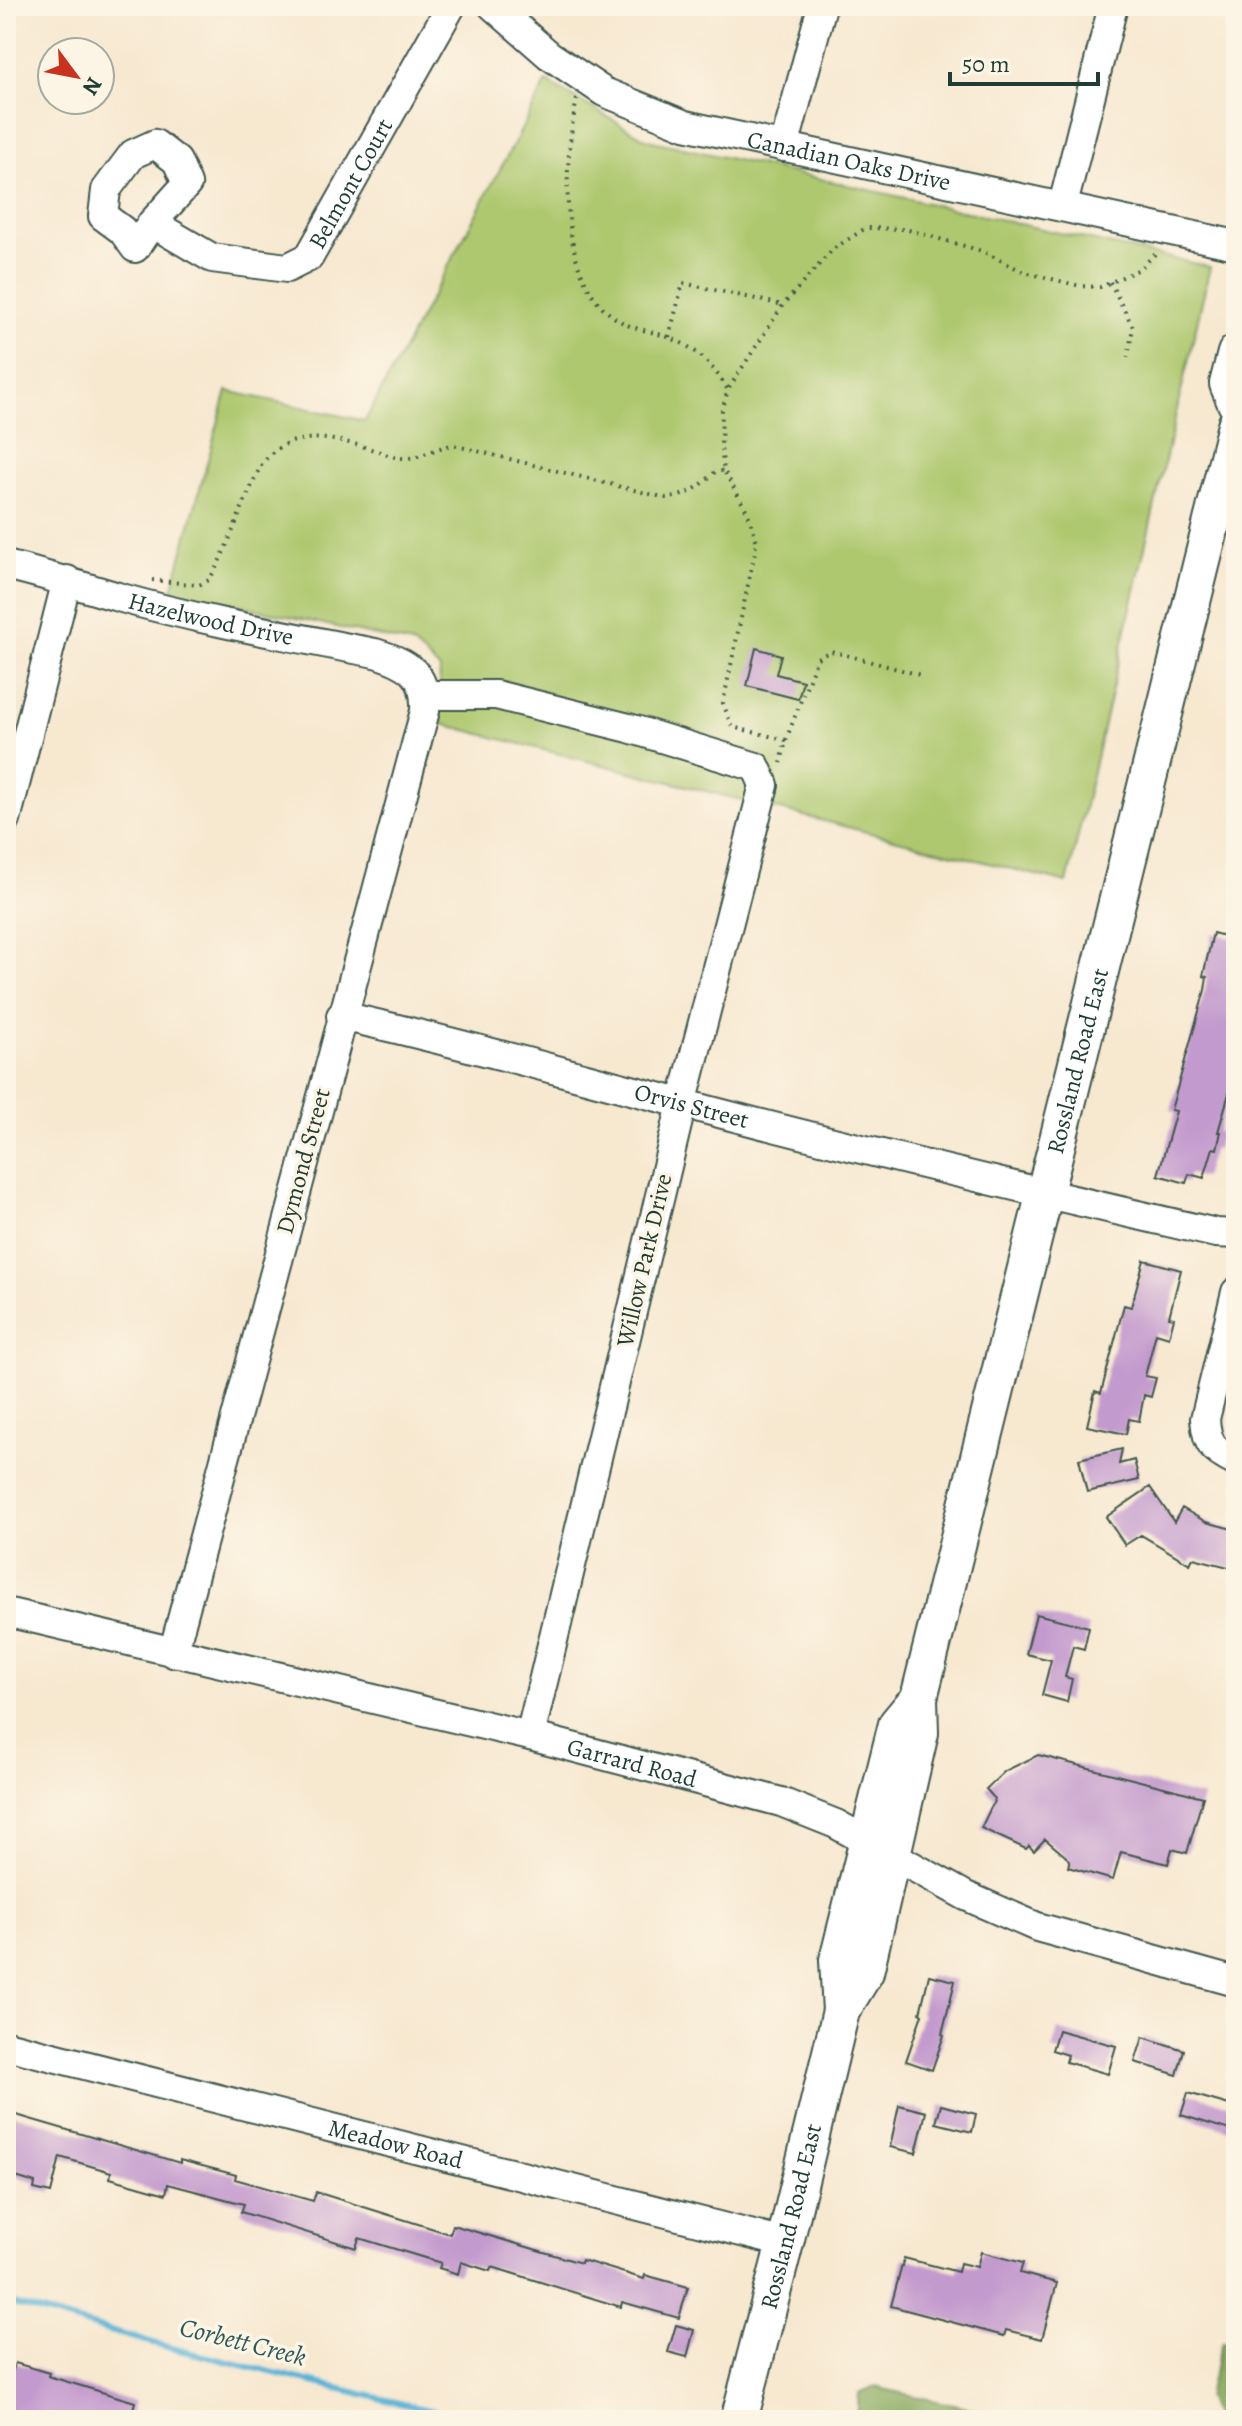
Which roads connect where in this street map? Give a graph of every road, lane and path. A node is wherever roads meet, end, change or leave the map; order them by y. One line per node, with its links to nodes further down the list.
1 (451, 6): 8 (street, Belmont Court)
2 (493, 6): 5 (street, Canadian Oaks Drive)
3 (822, 6): 6 (street)
4 (1113, 6): 7 (street)
5 (581, 77): 6 (street, Canadian Oaks Drive); 12 (path)
6 (784, 147): 7 (street, Canadian Oaks Drive)
7 (1063, 205): 9 (street, Canadian Oaks Drive)
8 (152, 223)
9 (1177, 232): 10 (street, Canadian Oaks Drive); 11 (path)
10 (1236, 245)
11 (1110, 282): 13 (path); 17 (path)
12 (595, 300): 14 (path); 15 (path)
13 (783, 305): 15 (path); 18 (path)
14 (590, 306)
15 (669, 337): 18 (path)
16 (1236, 353): 19 (main road)
17 (1128, 357)
18 (728, 390): 21 (path)
19 (1236, 403)
20 (1236, 425): 32 (main road, Rossland Road East)
21 (724, 471): 24 (path); 27 (path)
22 (6, 565): 23 (street, Hazelwood Drive)
23 (67, 580): 24 (street, Hazelwood Drive); 29 (street)
24 (117, 597): 26 (street, Hazelwood Drive)
25 (924, 676): 27 (path)
26 (420, 683): 28 (street); 30 (street, Dymond Street)
27 (786, 740): 28 (path)
28 (764, 785): 31 (street, Willow Park Drive)
29 (6, 820)
30 (341, 1016): 31 (street, Orvis Street); 37 (street, Dymond Street)
31 (682, 1104): 32 (street, Orvis Street); 38 (street, Willow Park Drive)
32 (1043, 1194): 33 (street, Orvis Street); 39 (main road, Rossland Road East)
33 (1236, 1234)
34 (1236, 1292): 35 (street)
35 (1236, 1462)
36 (6, 1612): 37 (street, Garrard Road)
37 (173, 1653): 38 (street, Garrard Road)
38 (530, 1736): 39 (street, Garrard Road)
39 (880, 1850): 40 (street, Garrard Road); 42 (main road, Rossland Road East)
40 (1236, 1982)
41 (6, 2045): 42 (street, Meadow Road)
42 (785, 2243): 43 (main road, Rossland Road East)
43 (739, 2420)

